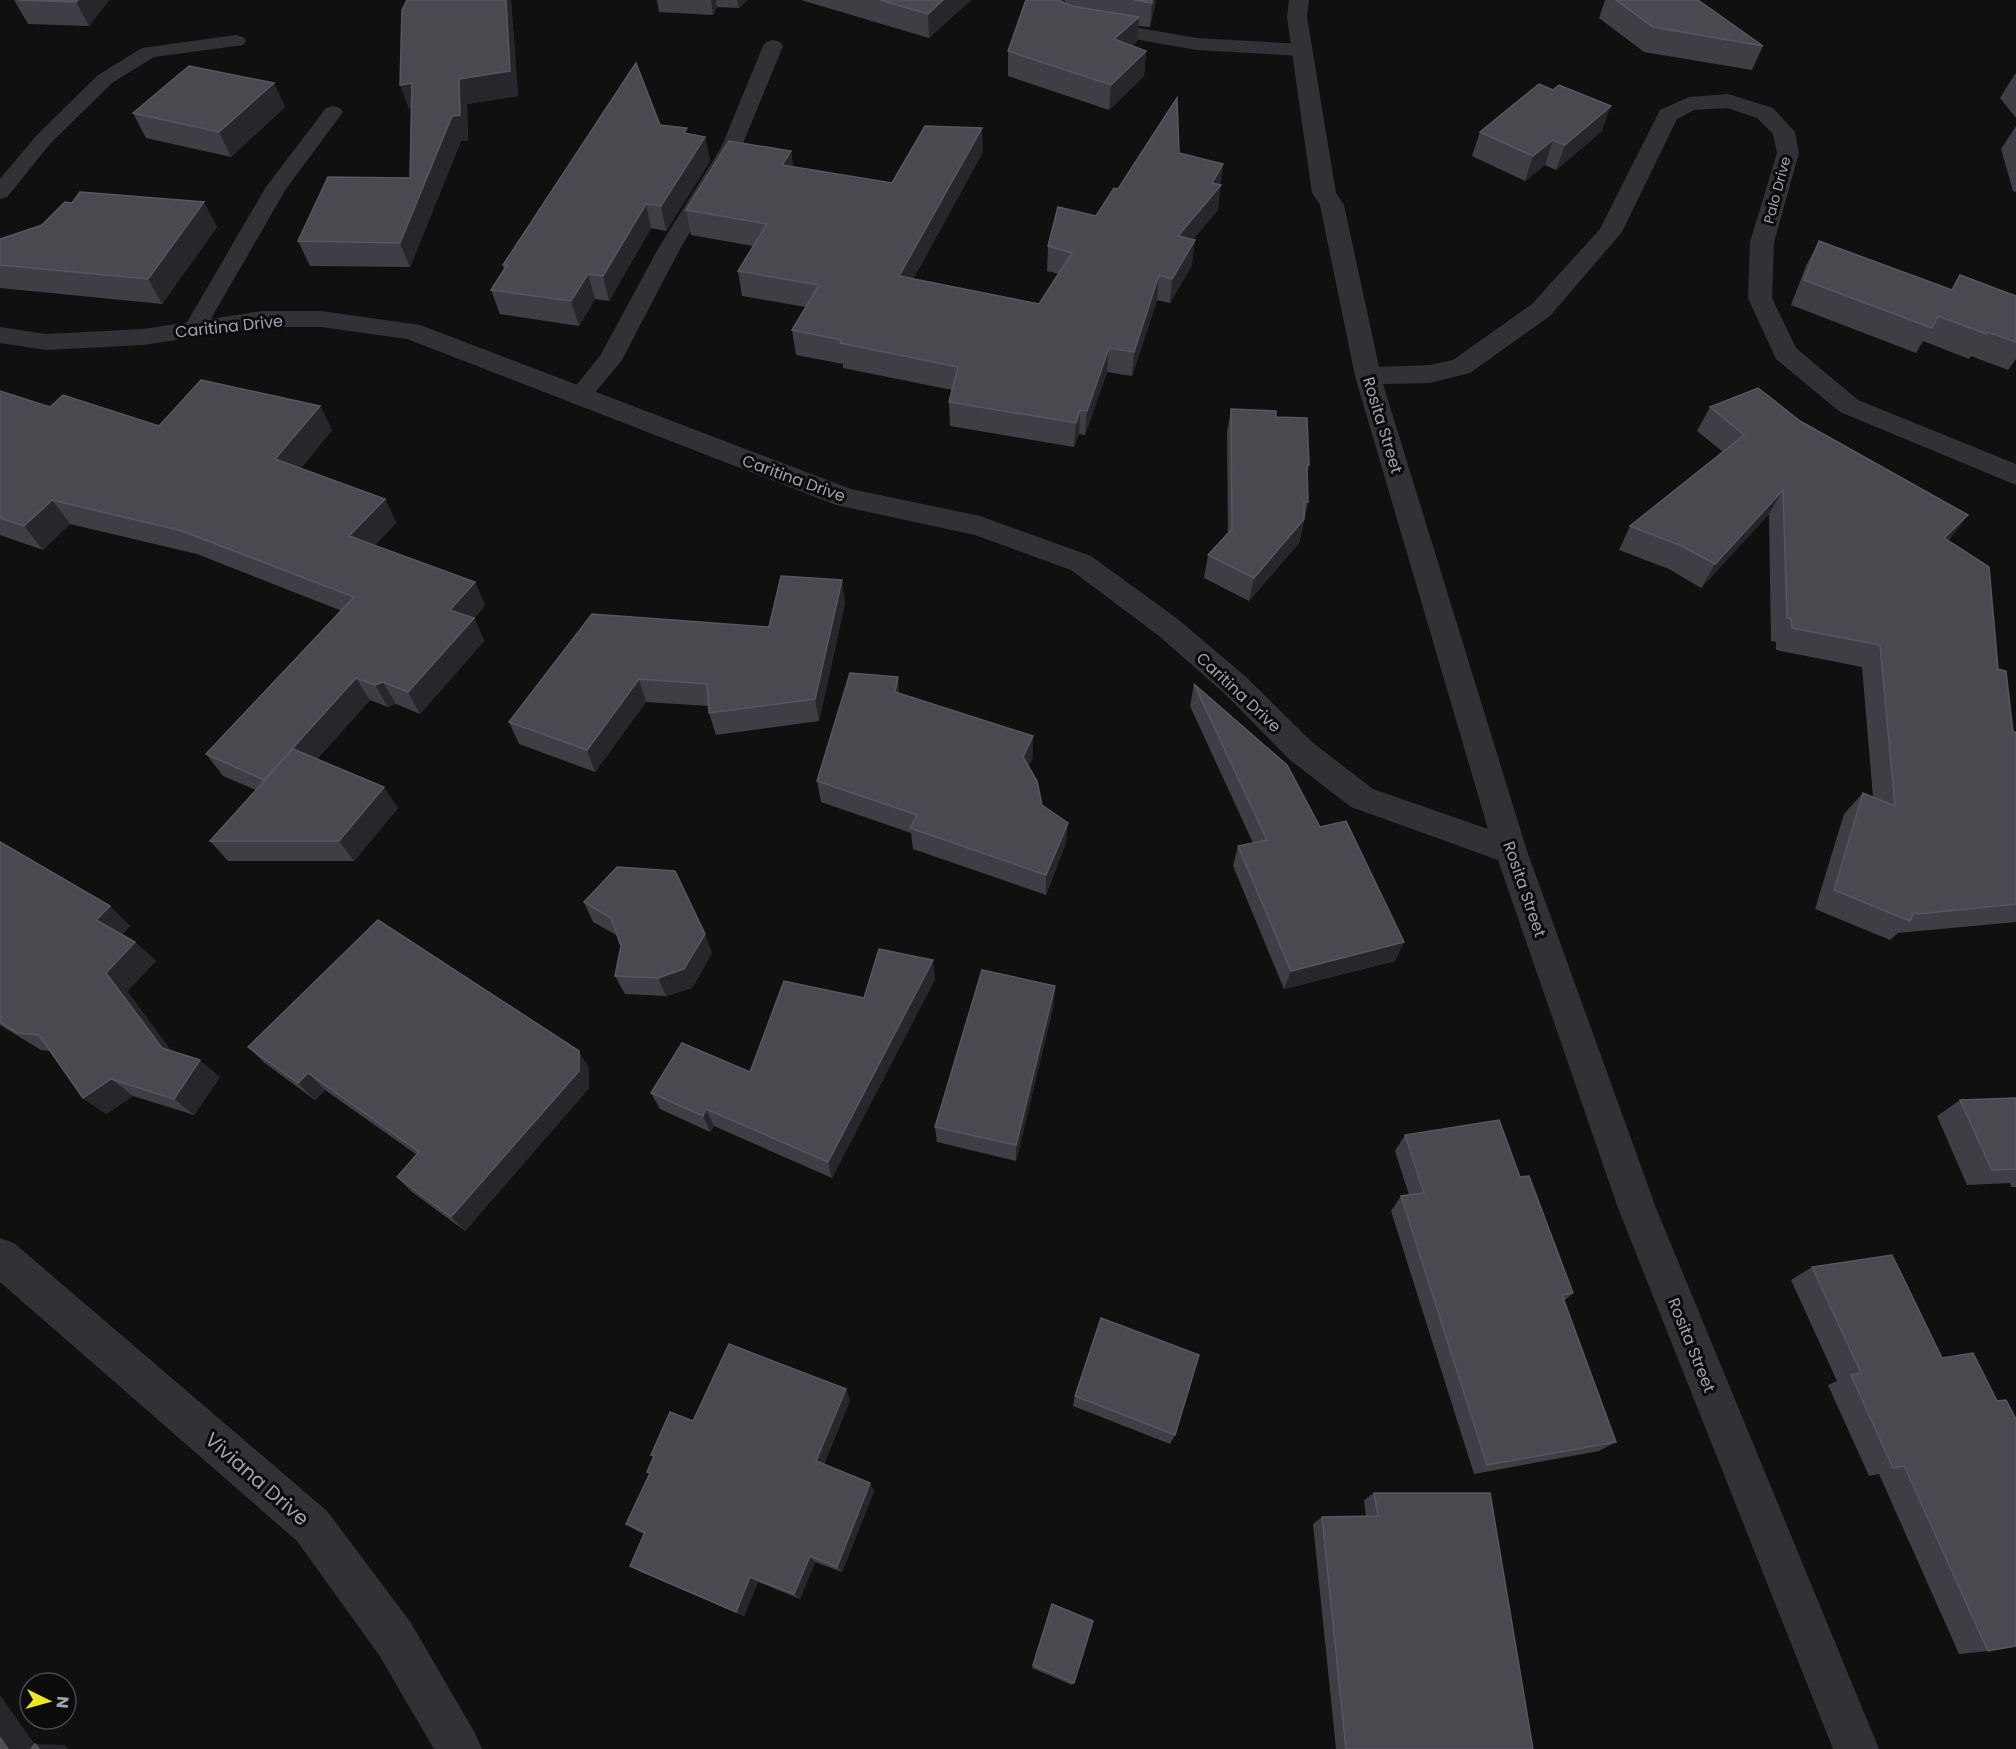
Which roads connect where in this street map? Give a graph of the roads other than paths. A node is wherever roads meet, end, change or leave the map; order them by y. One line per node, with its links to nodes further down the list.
1 (1054, 0): 6 (lane)
2 (1299, 0): 6 (street, Rosita Street)
3 (148, 28): 7 (lane)
4 (236, 41): 7 (lane)
5 (773, 46): 13 (lane)
6 (1302, 50): 12 (street, Rosita Street)
7 (149, 52): 9 (lane)
8 (333, 112): 10 (lane)
9 (0, 193)
10 (194, 329): 11 (street, Caritina Drive); 13 (street, Caritina Drive)
11 (0, 335)
12 (1368, 376): 14 (street, Palo Drive); 15 (street, Rosita Street)
13 (581, 394): 15 (street, Caritina Drive)
14 (2016, 475)
15 (1511, 851): 18 (street, Rosita Street)
16 (0, 1257): 17 (street, Viviana Drive)
17 (459, 1749)
18 (1856, 1749)

